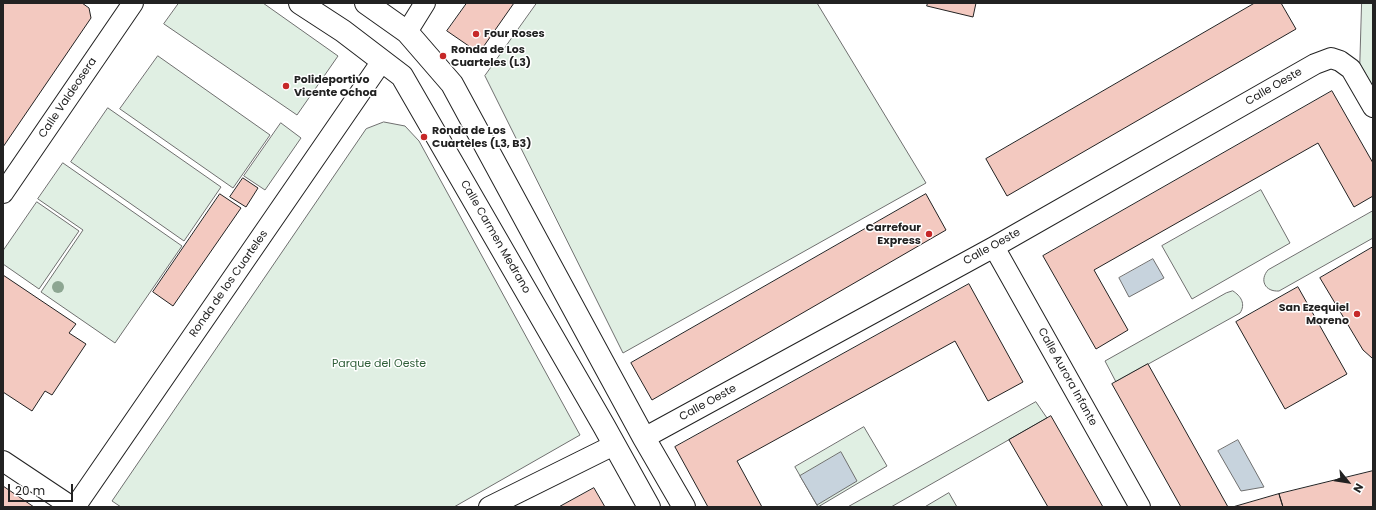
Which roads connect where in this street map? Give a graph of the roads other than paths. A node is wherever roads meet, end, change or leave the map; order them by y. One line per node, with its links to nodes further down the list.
1 (300, 3): 6 (main road, Calle Carmen Medrano)
2 (366, 3): 5 (main road)
3 (425, 3): 5 (street)
4 (129, 4): 8 (street, Calle Valdeosera)
5 (407, 32): 10 (main road)
6 (382, 61): 11 (main road, Calle Carmen Medrano); 13 (street, Ronda de los Cuarteles)
7 (1373, 107): 9 (street, Calle Oeste)
8 (3, 193)
9 (994, 247): 10 (street, Calle Oeste); 17 (street, Calle Aurora Infante)
10 (644, 438): 16 (main road)
11 (614, 444): 14 (street); 15 (main road, Calle Carmen Medrano)
12 (3, 461): 13 (street)
13 (73, 507)
14 (489, 507)
15 (648, 507)
16 (684, 507)
17 (1140, 507)

